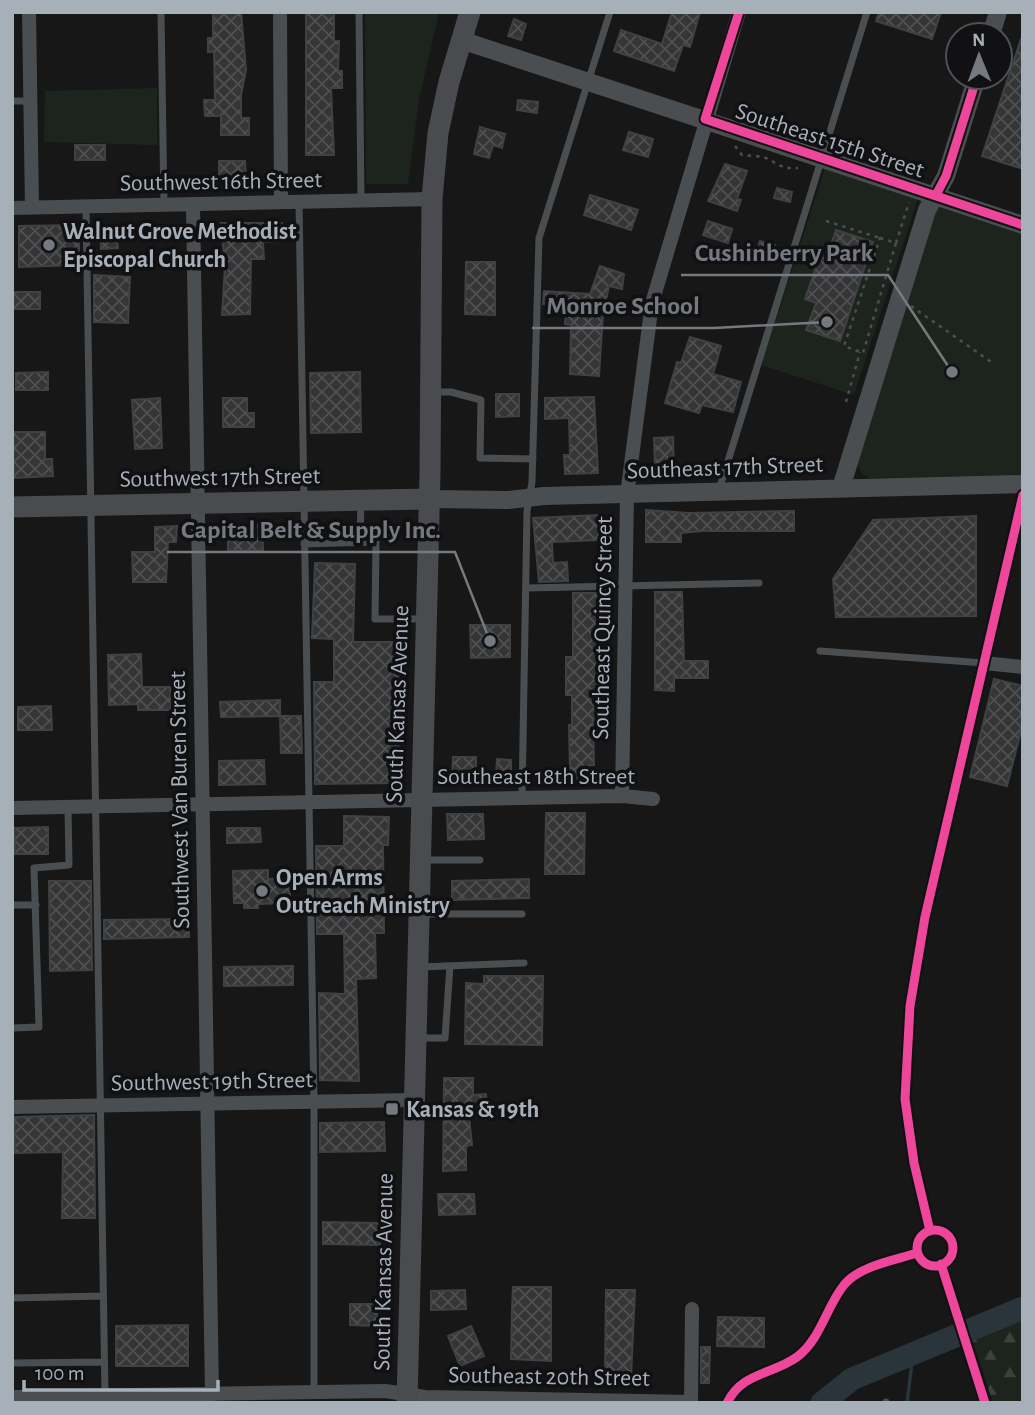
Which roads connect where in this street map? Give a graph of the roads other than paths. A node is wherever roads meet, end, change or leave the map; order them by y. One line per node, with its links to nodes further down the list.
1 (29, 12): 13 (street)
2 (161, 12): 22 (lane)
3 (280, 12): 19 (street)
4 (359, 12): 18 (lane)
5 (470, 12): 9 (main road, South Kansas Avenue)
6 (610, 12): 10 (lane)
7 (739, 12): 14 (street, Southeast Quincy Street)
8 (867, 12): 15 (lane)
9 (461, 40): 10 (street, Southeast 15th Street); 17 (main road, South Kansas Avenue)
10 (588, 81): 14 (street, Southeast 15th Street); 28 (lane)
11 (973, 91): 16 (street)
12 (12, 101): 13 (lane)
13 (31, 101): 25 (street)
14 (705, 119): 15 (street, Southeast 15th Street); 32 (street, Southeast Quincy Street)
15 (821, 165): 16 (street, Southeast 15th Street); 31 (lane)
16 (936, 195): 26 (street, Southeast 15th Street); 30 (street)
17 (432, 199): 18 (street, Southwest 16th Street); 27 (main road, South Kansas Avenue)
18 (361, 201): 20 (street, Southwest 16th Street)
19 (281, 202): 20 (street, Southwest 16th Street); 21 (street, Southwest 16th Street)
20 (299, 202): 36 (lane)
21 (193, 204): 22 (street, Southwest 16th Street); 37 (street, Southwest Van Buren Street)
22 (164, 205): 23 (street, Southwest 16th Street)
23 (86, 206): 25 (street, Southwest 16th Street); 38 (lane)
24 (12, 208): 25 (street, Southwest 16th Street)
25 (32, 208)
26 (1023, 225)
27 (430, 392): 28 (lane); 34 (main road, South Kansas Avenue)
28 (533, 459): 33 (lane)
29 (1023, 484): 30 (street, Southeast 17th Street)
30 (841, 488): 31 (street, Southeast 17th Street)
31 (719, 491): 32 (street, Southeast 17th Street)
32 (627, 495): 33 (street, Southeast 17th Street); 43 (street, Southeast Quincy Street)
33 (529, 498): 34 (street, Southeast 17th Street); 44 (lane)
34 (429, 499): 35 (main road, Southwest 17th Street); 45 (main road, South Kansas Avenue)
35 (361, 500): 36 (main road, Southwest 17th Street); 40 (lane)
36 (303, 501): 37 (main road, Southwest 17th Street); 41 (lane)
37 (196, 503): 38 (main road, Southwest 17th Street); 54 (street, Southwest Van Buren Street)
38 (90, 505): 39 (main road, Southwest 17th Street); 55 (lane)
39 (12, 507)
40 (360, 542): 41 (lane); 45 (lane)
41 (304, 544): 53 (lane)
42 (759, 583): 43 (lane)
43 (626, 585): 44 (lane); 49 (street, Southeast Quincy Street)
44 (527, 588): 50 (lane)
45 (426, 619): 52 (main road, South Kansas Avenue)
46 (820, 651): 47 (lane)
47 (985, 663): 48 (street)
48 (1023, 667)
49 (622, 796): 50 (street, Southeast 18th Street); 51 (street, Southeast 18th Street)
50 (522, 799): 52 (street, Southeast 18th Street)
51 (653, 799)
52 (420, 800): 53 (street, Southeast 18th Street); 58 (main road, South Kansas Avenue)
53 (307, 801): 54 (street, Southeast 18th Street); 70 (lane)
54 (201, 804): 55 (street, Southeast 18th Street); 71 (street, Southwest Van Buren Street)
55 (95, 806): 56 (street, Southeast 18th Street); 72 (lane)
56 (68, 807): 57 (street, Southeast 18th Street); 61 (lane)
57 (12, 808)
58 (419, 860): 59 (lane); 62 (main road, South Kansas Avenue)
59 (480, 860)
60 (12, 905): 61 (lane)
61 (36, 905): 67 (lane)
62 (418, 914): 63 (lane); 66 (main road, South Kansas Avenue)
63 (522, 914)
64 (524, 963): 65 (lane)
65 (450, 966): 66 (lane); 68 (lane)
66 (416, 967): 68 (main road, South Kansas Avenue)
67 (12, 1028)
68 (415, 1038): 69 (main road, South Kansas Avenue)
69 (413, 1100): 70 (street, Southwest 19th Street); 83 (main road, South Kansas Avenue)
70 (314, 1102): 71 (street, Southwest 19th Street); 79 (lane)
71 (207, 1104): 72 (street, Southwest 19th Street); 81 (street, Southwest Van Buren Street)
72 (98, 1105): 73 (street, Southwest 19th Street); 74 (lane)
73 (12, 1107)
74 (103, 1296): 75 (lane); 77 (lane)
75 (12, 1298)
76 (692, 1309): 84 (street)
77 (104, 1362): 78 (lane); 80 (lane)
78 (12, 1363)
79 (314, 1393): 81 (street, Southeast 20th Street); 83 (street, Southeast 20th Street)
80 (105, 1395): 81 (street, Southeast 20th Street); 82 (street, Southeast 20th Street)
81 (212, 1395)
82 (12, 1397)
83 (407, 1399): 84 (street, Southeast 20th Street)
84 (691, 1402)

